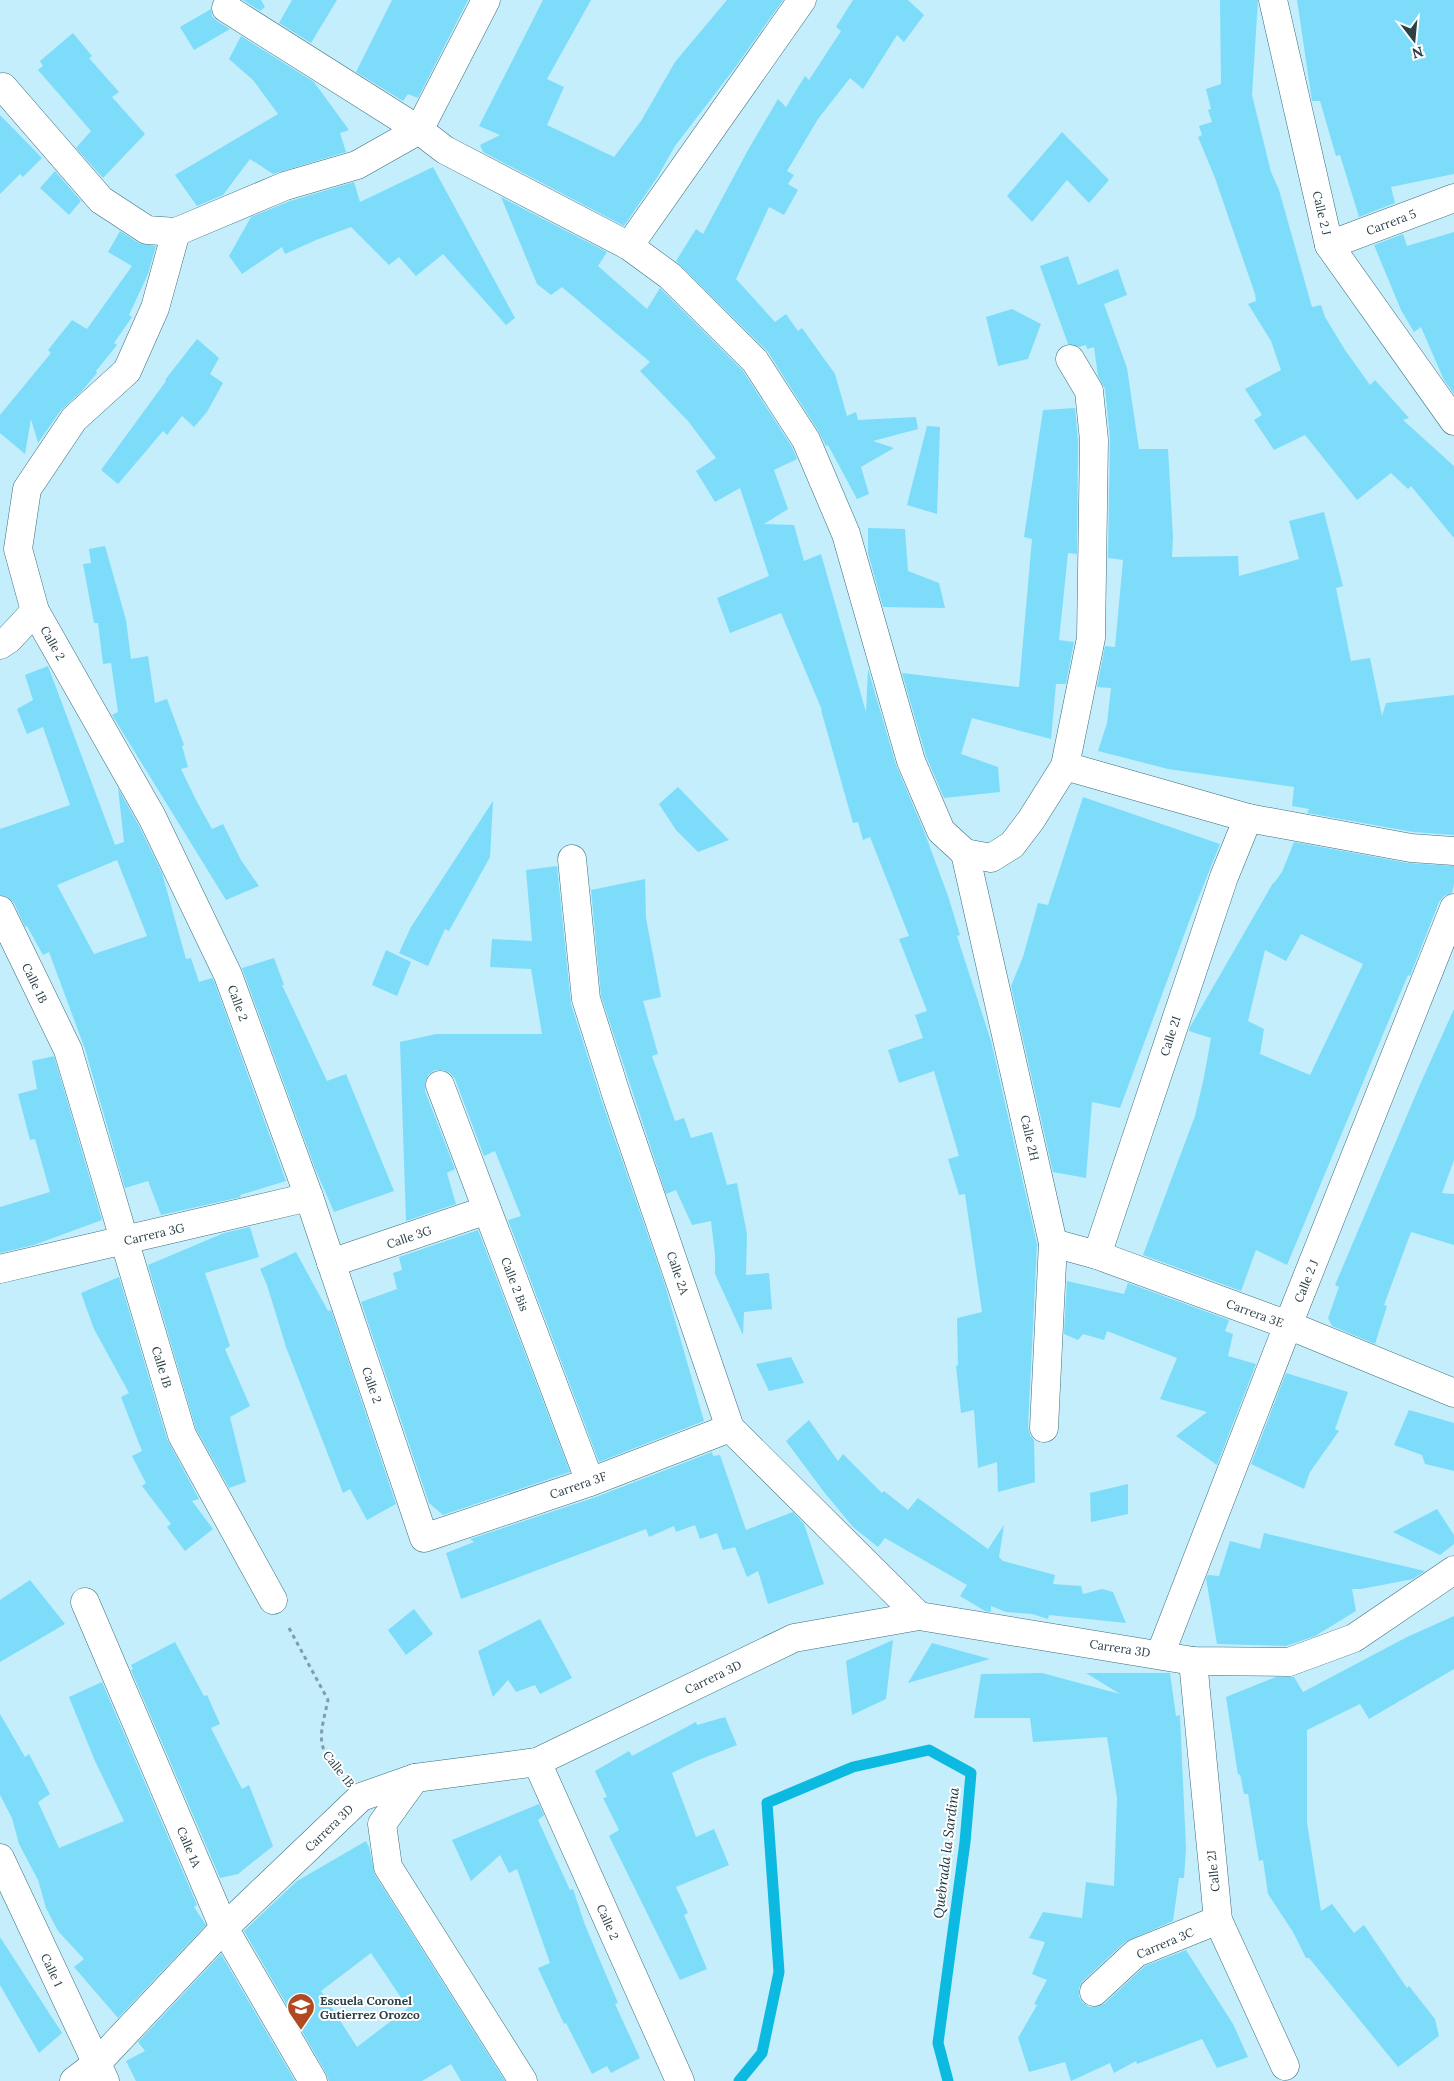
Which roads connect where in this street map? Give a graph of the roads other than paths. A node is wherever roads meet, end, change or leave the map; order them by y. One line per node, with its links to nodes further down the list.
1 (486, 0): 6 (street)
2 (802, 0): 10 (street)
3 (1273, 0): 9 (street, Calle 2 J)
4 (226, 8): 6 (street)
5 (1, 88): 8 (street)
6 (419, 130): 8 (street); 10 (street)
7 (1454, 198): 9 (street, Carrera 5)
8 (176, 232): 13 (street, Calle 2)
9 (1329, 245): 12 (street, Calle 2 J)
10 (629, 246): 17 (street)
11 (1070, 359): 15 (street)
12 (1454, 421)
13 (35, 611): 14 (street); 23 (street, Calle 2)
14 (3, 640)
15 (1065, 766): 16 (street); 17 (street)
16 (1248, 818): 18 (street); 27 (street, Calle 2I)
17 (965, 852): 26 (street, Calle 2H)
18 (1454, 852)
19 (572, 859): 32 (street, Calle 2A)
20 (1454, 908): 30 (street, Calle 2 J)
21 (0, 910): 25 (street, Calle 1B)
22 (440, 1085): 24 (street, Calle 2 Bis)
23 (309, 1197): 25 (street, Carrera 3G); 28 (street, Calle 2)
24 (487, 1210): 28 (street, Calle 3G); 34 (street, Calle 2 Bis)
25 (124, 1241): 29 (street, Carrera 3G); 37 (street, Calle 1B)
26 (1053, 1243): 27 (street, Carrera 3E); 33 (street, Calle 2H)
27 (1097, 1255): 30 (street, Carrera 3E)
28 (331, 1263): 35 (street, Calle 2)
29 (0, 1269)
30 (1288, 1325): 31 (street, Carrera 3E); 40 (street, Calle 2 J)
31 (1454, 1394)
32 (730, 1428): 34 (street, Carrera 3F); 39 (street, Calle 2A)
33 (1044, 1428)
34 (590, 1482): 35 (street, Carrera 3F)
35 (424, 1538)
36 (1454, 1570): 41 (street, Carrera 3D)
37 (273, 1600)
38 (86, 1602): 46 (street, Calle 1A)
39 (919, 1616): 40 (street, Carrera 3D); 42 (street, Carrera 3D)
40 (1160, 1655): 41 (street, Carrera 3D)
41 (1193, 1661): 45 (street, Calle 2J)
42 (537, 1762): 43 (street, Carrera 3D); 53 (street, Calle 2)
43 (415, 1778): 46 (street, Carrera 3D); 52 (street)
44 (0, 1858): 49 (street, Calle 1)
45 (1218, 1920): 47 (street, Carrera 3C); 48 (street, Calle 2J)
46 (224, 1928): 49 (street, Carrera 3D); 51 (street, Calle 1A)
47 (1094, 1992)
48 (1285, 2066)
49 (100, 2072): 50 (street, Carrera 3D)
50 (74, 2081)
51 (313, 2081)
52 (522, 2081)
53 (680, 2081)

